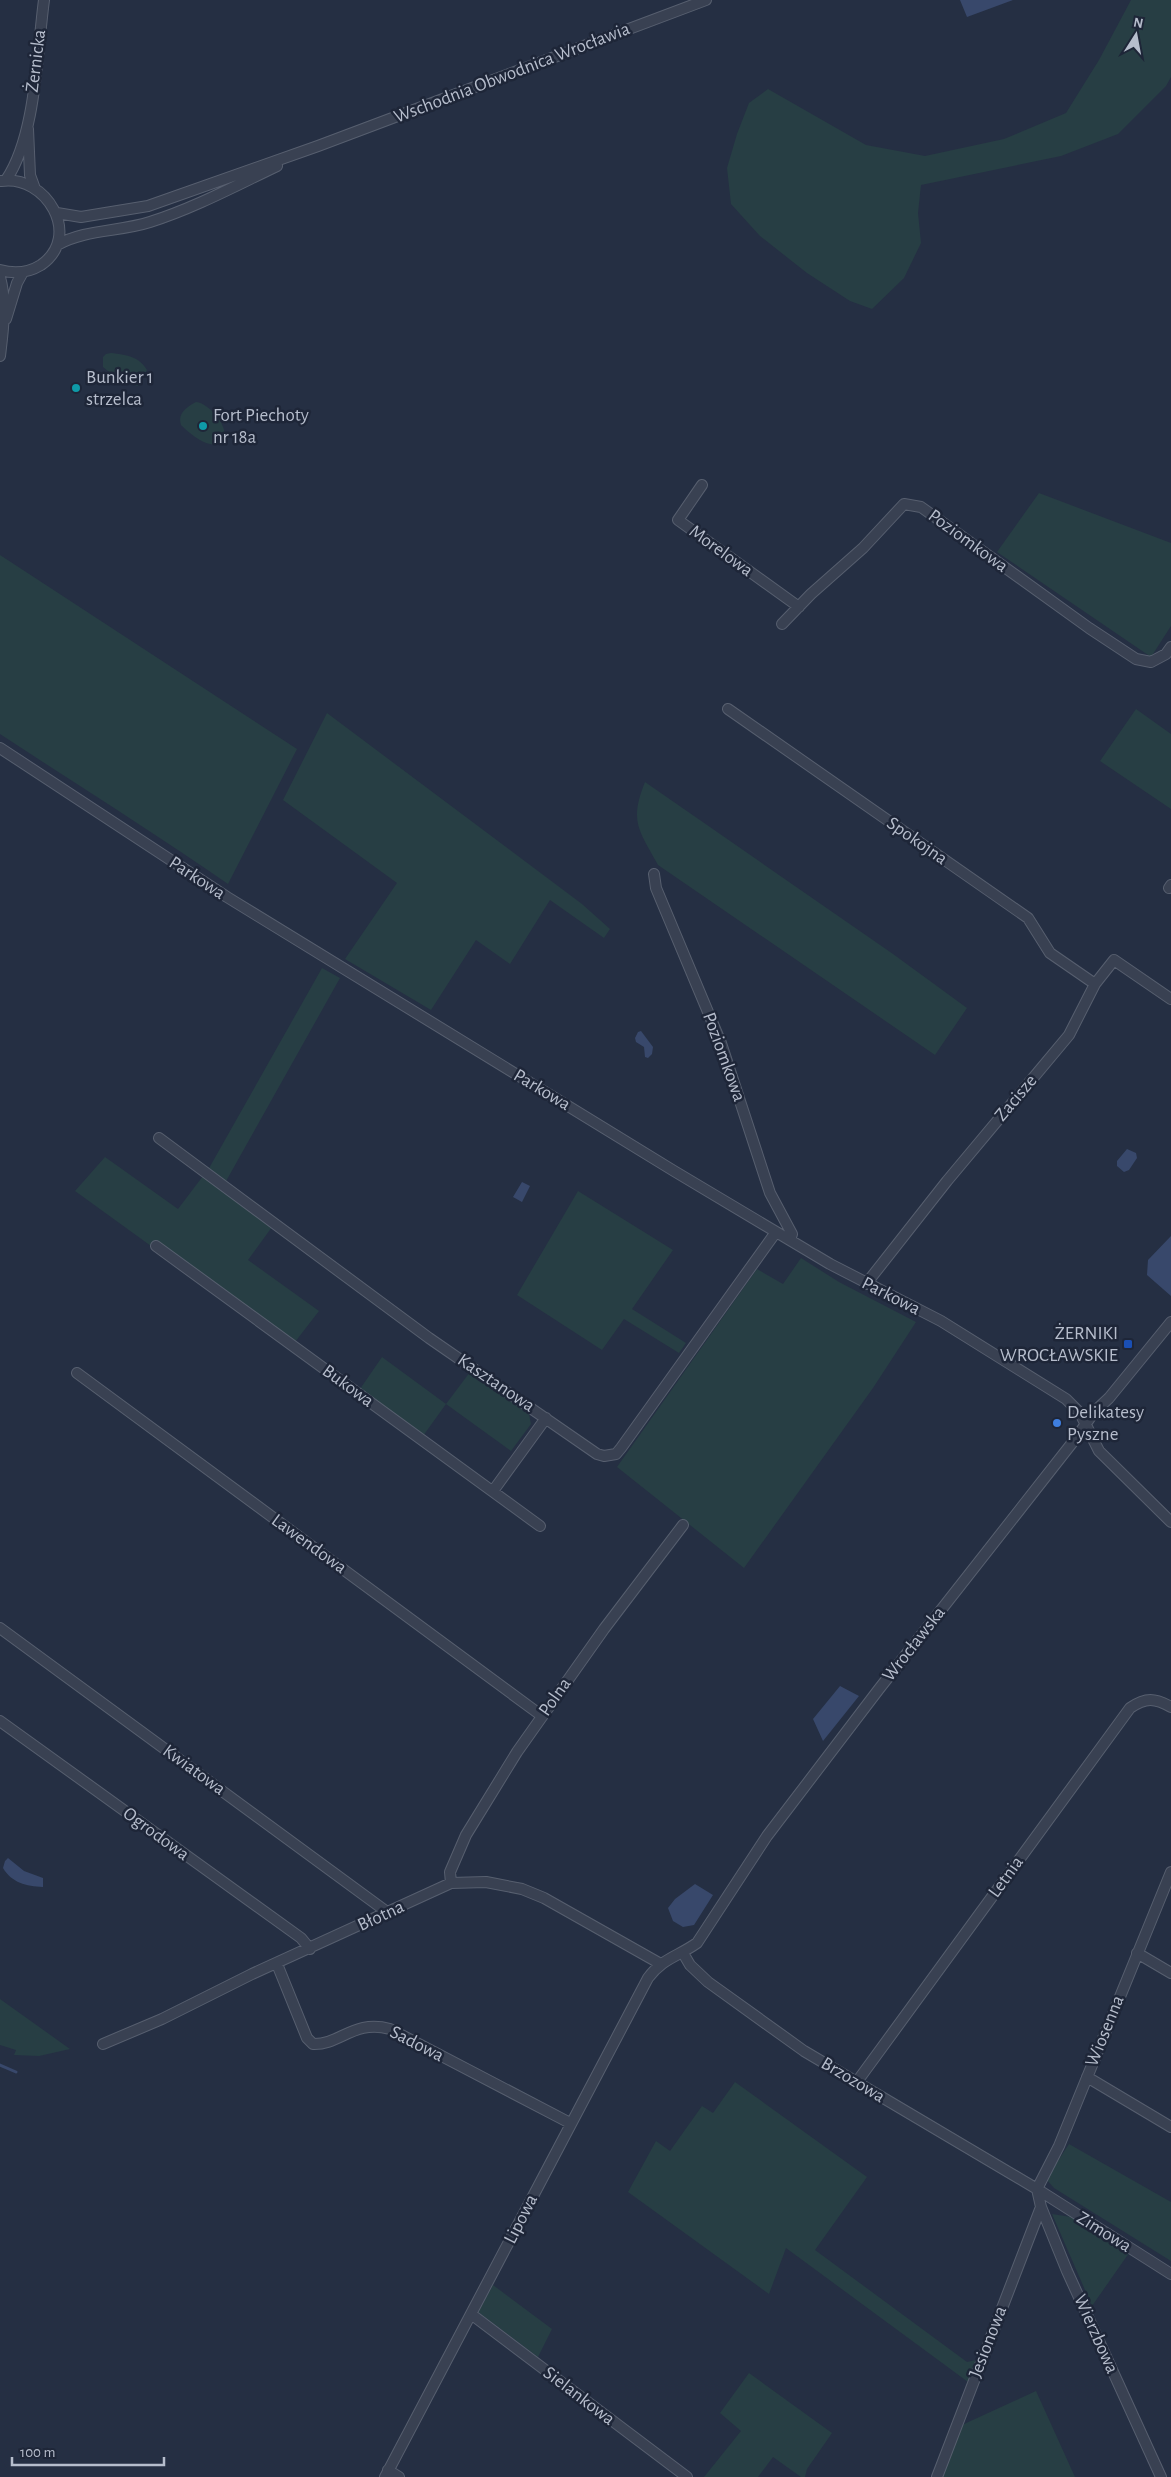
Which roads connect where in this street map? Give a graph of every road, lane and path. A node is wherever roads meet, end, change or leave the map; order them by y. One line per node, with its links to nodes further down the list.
1 (44, 0): 3 (street, Żernicka)
2 (706, 0): 4 (street, Wschodnia Obwodnica Wrocławia)
3 (28, 123): 5 (street, Żernicka); 6 (street, Żernicka)
4 (318, 146): 7 (street, Wschodnia Obwodnica Wrocławia); 8 (street, Wschodnia Obwodnica Wrocławia)
5 (3, 181): 6 (street)
6 (34, 186): 7 (street)
7 (57, 214): 8 (street)
8 (57, 245): 10 (street)
9 (0, 270): 10 (street)
10 (23, 272): 12 (street)
11 (0, 277): 12 (street)
12 (3, 327): 13 (street)
13 (0, 356)
14 (702, 486): 15 (street, Morelowa)
15 (799, 607): 16 (street, Poziomkowa); 17 (street, Poziomkowa)
16 (782, 624)
17 (1171, 647)
18 (728, 708): 21 (street, Spokojna)
19 (0, 748): 24 (street, Parkowa)
20 (654, 874): 25 (street, Poziomkowa)
21 (1095, 984): 22 (street, Zacisze); 27 (street, Zacisze)
22 (1171, 999)
23 (159, 1138): 30 (street, Kasztanowa)
24 (776, 1232): 25 (street, Parkowa); 30 (street, Kasztanowa)
25 (790, 1240): 27 (street, Parkowa)
26 (156, 1246): 32 (street, Bukowa)
27 (866, 1284): 31 (street, Parkowa)
28 (1171, 1322): 31 (street, Wrocławska)
29 (77, 1373): 38 (street, Lawendowa)
30 (546, 1418): 32 (street)
31 (1085, 1424): 33 (street, Parkowa); 44 (street, Wrocławska)
32 (493, 1491): 35 (street, Bukowa)
33 (1171, 1522)
34 (683, 1525): 38 (street, Polna)
35 (540, 1526)
36 (0, 1628): 42 (street, Kwiatowa)
37 (1171, 1707): 51 (street, Letnia)
38 (542, 1716): 41 (street, Polna)
39 (0, 1721): 43 (street, Ogrodowa)
40 (1171, 1872): 45 (street, Wiosenna)
41 (451, 1883): 42 (street, Błotna); 46 (street, Błotna)
42 (387, 1912): 43 (street, Błotna)
43 (310, 1949): 47 (street, Błotna)
44 (683, 1953): 46 (street, Wrocławska); 51 (street, Brzozowa)
45 (1137, 1953): 48 (street); 50 (street, Wiosenna)
46 (659, 1963): 52 (street, Lipowa)
47 (277, 1964): 49 (street, Błotna); 52 (street, Sadowa)
48 (1171, 1973)
49 (103, 2044)
50 (1087, 2077): 53 (street); 54 (street, Wiosenna)
51 (856, 2083): 54 (street, Brzozowa)
52 (570, 2123): 57 (street, Lipowa)
53 (1171, 2127)
54 (1037, 2190): 55 (street, Wierzbowa); 56 (street, Zimowa)
55 (1041, 2208): 61 (street, Jesionowa); 62 (street, Wierzbowa)
56 (1171, 2274)
57 (471, 2314): 58 (street, Lipowa); 60 (street, Sielankowa)
58 (387, 2474): 59 (street)
59 (399, 2477)
60 (686, 2477)
61 (937, 2477)
62 (1160, 2477)

